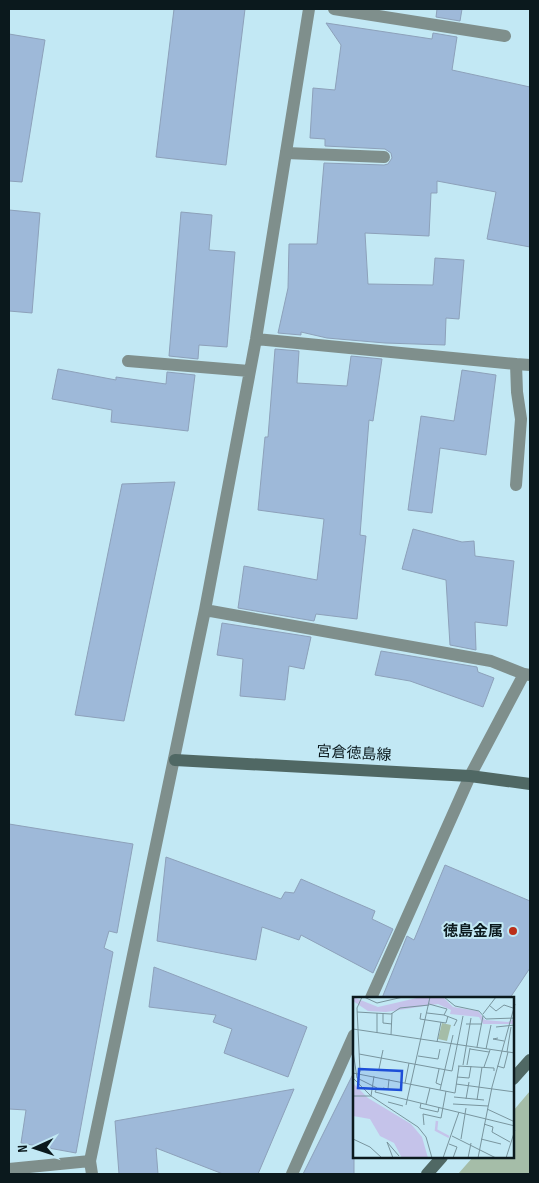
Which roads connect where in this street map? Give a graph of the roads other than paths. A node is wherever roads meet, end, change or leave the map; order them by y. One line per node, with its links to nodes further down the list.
1 (309, 9): 4 (street)
2 (334, 9): 3 (street)
3 (505, 36)
4 (286, 154): 5 (street); 6 (street)
5 (384, 157)
6 (256, 339): 8 (street); 10 (street)
7 (128, 361): 10 (street)
8 (516, 364): 9 (street); 11 (street)
9 (530, 365)
10 (249, 371): 12 (street)
11 (516, 486)
12 (206, 610): 13 (street); 14 (street)
13 (527, 675): 15 (street)
14 (175, 760): 15 (main road, 宮倉徳島線); 22 (street)
15 (470, 776): 16 (main road, 宮倉徳島線); 17 (street)
16 (530, 784)
17 (371, 997)
18 (353, 1037): 25 (street)
19 (530, 1060): 20 (main road)
20 (514, 1078)
21 (441, 1158): 26 (main road)
22 (90, 1161): 23 (street); 24 (street)
23 (9, 1169)
24 (92, 1174)
25 (292, 1174)
26 (426, 1174)

